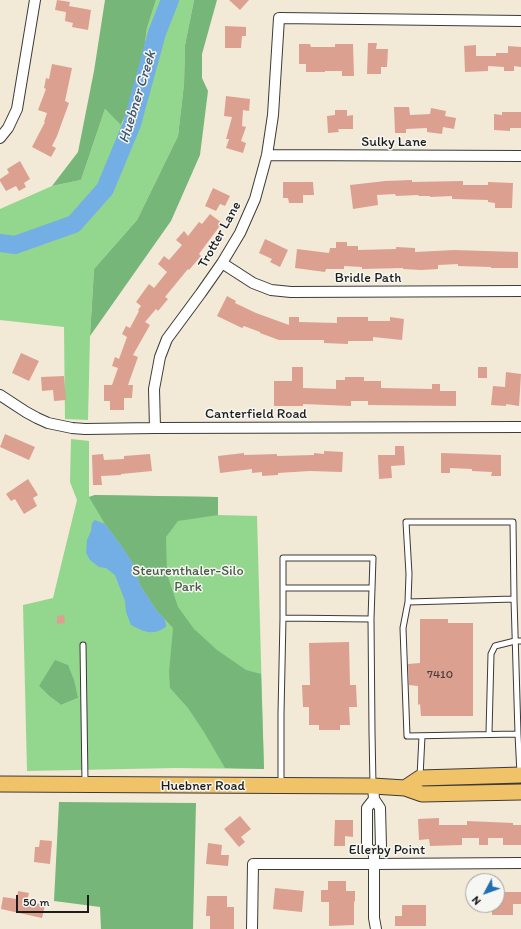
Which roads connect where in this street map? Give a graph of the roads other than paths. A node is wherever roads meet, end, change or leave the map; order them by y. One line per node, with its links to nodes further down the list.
1 (34, 0): 3 (street)
2 (521, 21): 4 (street, Trotter Lane)
3 (0, 138)
4 (267, 155): 5 (street, Sulky Lane); 6 (street, Trotter Lane)
5 (521, 156)
6 (222, 263): 7 (street, Bridle Path); 10 (street, Trotter Lane)
7 (521, 291)
8 (0, 395): 10 (street, Canterfield Road)
9 (521, 427): 10 (street, Canterfield Road)
10 (155, 428)
11 (283, 588): 12 (lane); 12 (lane); 15 (lane)
12 (372, 588): 16 (lane)
13 (514, 599): 14 (lane); 14 (lane); 17 (lane)
14 (408, 602): 21 (lane)
15 (282, 618): 16 (lane); 26 (lane)
16 (371, 619): 29 (lane)
17 (518, 641): 19 (lane); 20 (lane)
18 (83, 645): 25 (lane)
19 (489, 734): 20 (lane); 21 (lane)
20 (518, 734): 22 (lane)
21 (422, 736): 23 (lane)
22 (520, 775): 23 (main road)
23 (420, 778): 27 (main road)
24 (0, 784): 25 (main road, Huebner Road)
25 (85, 785): 26 (main road, Huebner Road)
26 (282, 786): 29 (main road, Huebner Road)
27 (405, 788): 28 (main road, Huebner Road); 29 (main road, Huebner Road)
28 (521, 792)
29 (374, 793): 30 (street); 30 (street)
30 (374, 853): 32 (street)
31 (521, 863): 32 (street, Ellerby Point)
32 (374, 864): 33 (street, Ellerby Point); 34 (street)
33 (252, 929)
34 (376, 929)

